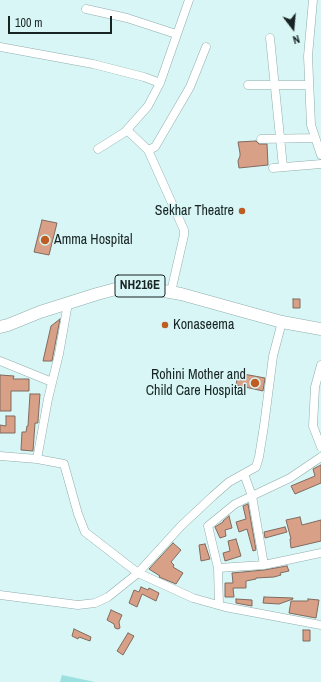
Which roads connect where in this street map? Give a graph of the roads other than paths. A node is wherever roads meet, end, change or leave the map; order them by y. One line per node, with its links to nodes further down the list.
1 (189, 0): 4 (street)
2 (313, 0): 11 (street)
3 (86, 9): 4 (street)
4 (176, 34): 8 (street)
5 (270, 38): 10 (street)
6 (0, 47): 8 (street)
7 (206, 48): 17 (street)
8 (160, 83): 12 (street)
9 (248, 85): 10 (street)
10 (274, 85): 11 (street); 15 (street)
11 (309, 85): 13 (street)
12 (127, 130): 16 (street); 17 (street)
13 (315, 138): 15 (street); 18 (street)
14 (261, 139): 15 (street)
15 (280, 139): 20 (street)
16 (98, 149)
17 (148, 150): 22 (street)
18 (321, 154)
19 (321, 164): 20 (street)
20 (283, 167): 21 (street)
21 (273, 168)
22 (171, 292): 23 (highway, NH216E); 24 (highway, NH216E)
23 (68, 303): 25 (highway, NH216E); 29 (street)
24 (282, 322): 26 (highway, NH216E); 34 (street)
25 (0, 327)
26 (321, 329)
27 (0, 361): 29 (street)
28 (321, 365): 30 (street)
29 (52, 382): 33 (street)
30 (321, 447)
31 (0, 456): 33 (street)
32 (321, 457): 35 (street)
33 (38, 459): 39 (street)
34 (244, 474): 35 (street); 39 (street)
35 (252, 496): 37 (street); 38 (street)
36 (321, 553): 37 (street)
37 (264, 565): 38 (street)
38 (218, 568): 41 (street)
39 (138, 573): 40 (street); 41 (street)
40 (0, 595)
41 (219, 605): 42 (street)
42 (321, 625)

